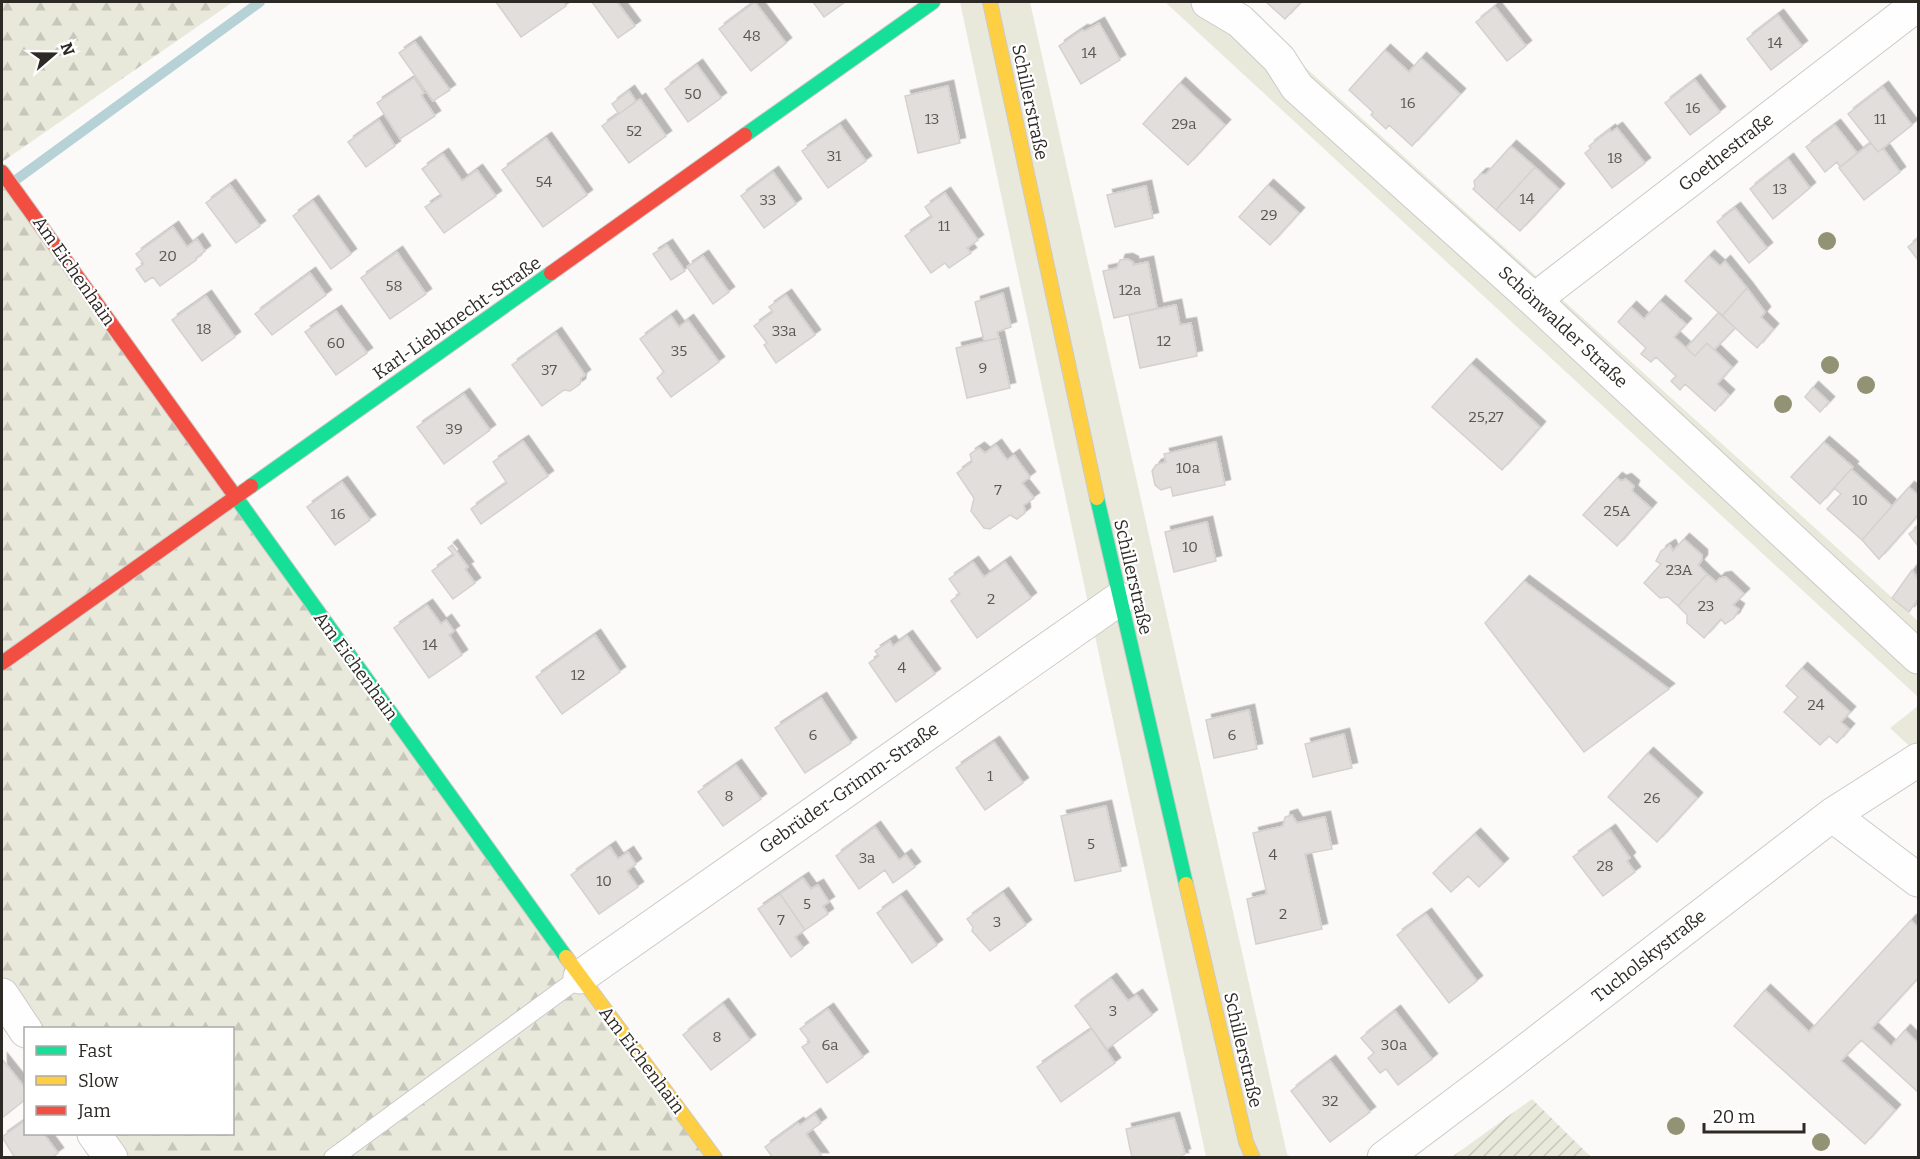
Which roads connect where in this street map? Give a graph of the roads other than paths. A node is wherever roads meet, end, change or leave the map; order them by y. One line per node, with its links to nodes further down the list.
1 (933, 2): 7 (street, Karl-Liebknecht-Straße)
2 (990, 2): 8 (street, Schillerstraße)
3 (1208, 2): 6 (street, Schönwalder Straße)
4 (1918, 4): 6 (street, Goethestraße)
5 (2, 172): 7 (street, Am Eichenhain)
6 (1534, 300): 9 (street, Schönwalder Straße)
7 (235, 498): 10 (street, Karl-Liebknecht-Straße); 14 (street, Am Eichenhain)
8 (1119, 599): 14 (street, Gebrüder-Grimm-Straße); 21 (street, Schillerstraße)
9 (1918, 657)
10 (2, 663)
11 (1918, 760): 12 (street, Tucholskystraße)
12 (1832, 815): 13 (street); 22 (street, Tucholskystraße)
13 (1918, 880)
14 (580, 977): 19 (lane); 20 (street, Am Eichenhain)
15 (2, 995): 16 (street)
16 (24, 1028)
17 (95, 1135): 18 (street)
18 (111, 1158)
19 (333, 1158)
20 (715, 1158)
21 (1253, 1158)
22 (1384, 1158)

